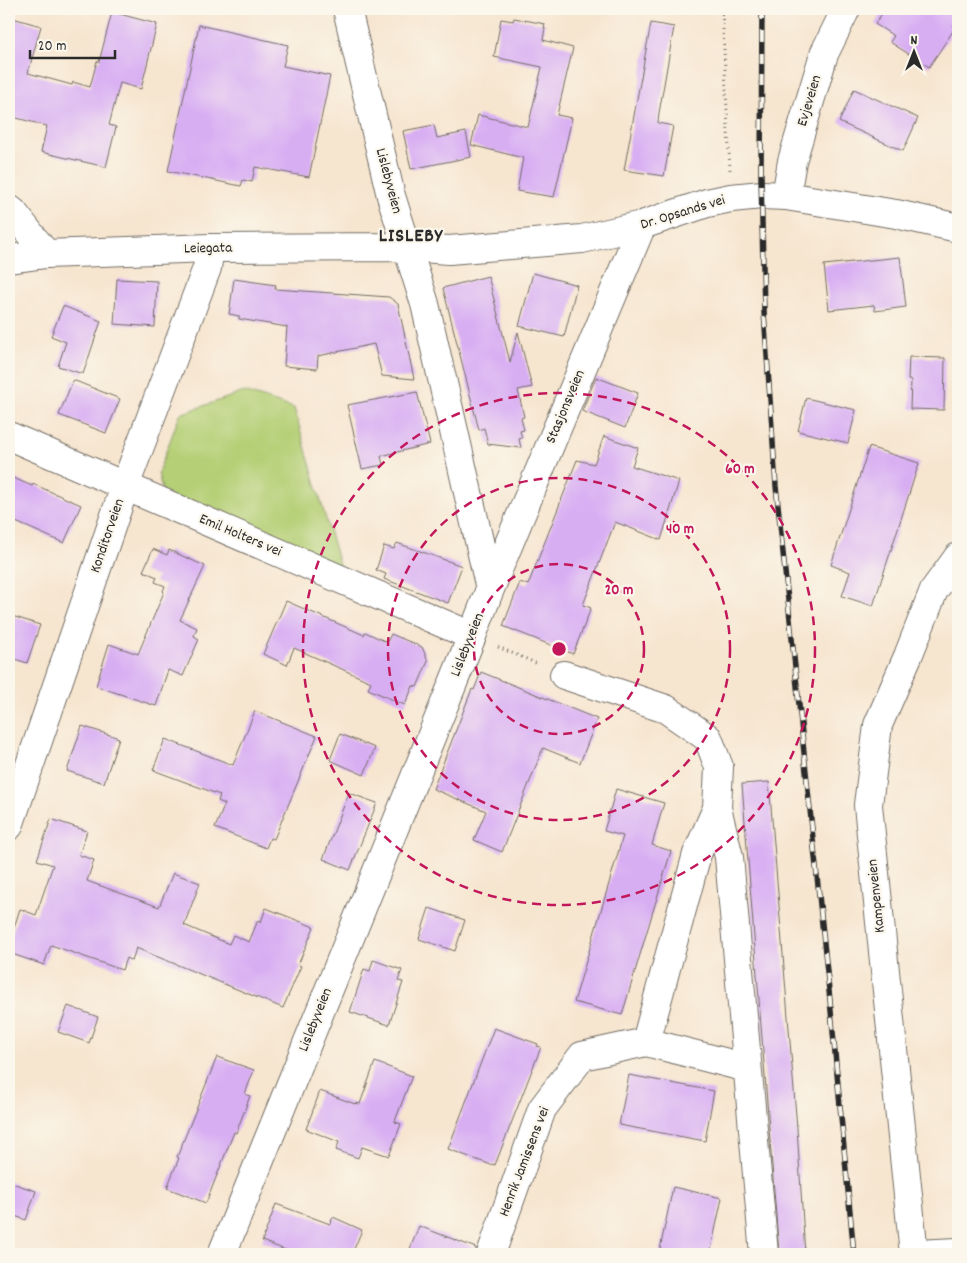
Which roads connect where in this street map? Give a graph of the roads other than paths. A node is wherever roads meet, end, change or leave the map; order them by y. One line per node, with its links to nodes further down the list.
1 (347, 9): 7 (street, Lislebyveien)
2 (846, 9): 3 (street, Evjeveien)
3 (786, 196): 5 (street, Dr. Opsands vei); 6 (street, Dr. Opsands vei)
4 (9, 209): 9 (street)
5 (642, 226): 7 (street, Dr. Opsands vei); 14 (street, Stasjonsveien)
6 (958, 228)
7 (407, 247): 8 (street, Leiegata); 14 (street, Lislebyveien)
8 (210, 248): 9 (street, Leiegata); 12 (street, Konditorveien)
9 (46, 254): 10 (street, Leiegata)
10 (9, 259)
11 (9, 436): 12 (street, Emil Holters vei)
12 (125, 486): 15 (street, Emil Holters vei); 18 (street, Konditorveien)
13 (958, 557): 25 (street, Kampenveien)
14 (490, 589): 15 (street, Lislebyveien)
15 (472, 636): 22 (street, Lislebyveien)
16 (564, 675): 17 (street)
17 (717, 808): 19 (street); 20 (street)
18 (9, 826)
19 (646, 1042): 20 (street, Henrik Jamissens vei); 23 (street, Henrik Jamissens vei)
20 (747, 1068): 24 (street)
21 (958, 1252): 25 (street, Kampenveien)
22 (222, 1254)
23 (491, 1254)
24 (764, 1254)
25 (915, 1254)

